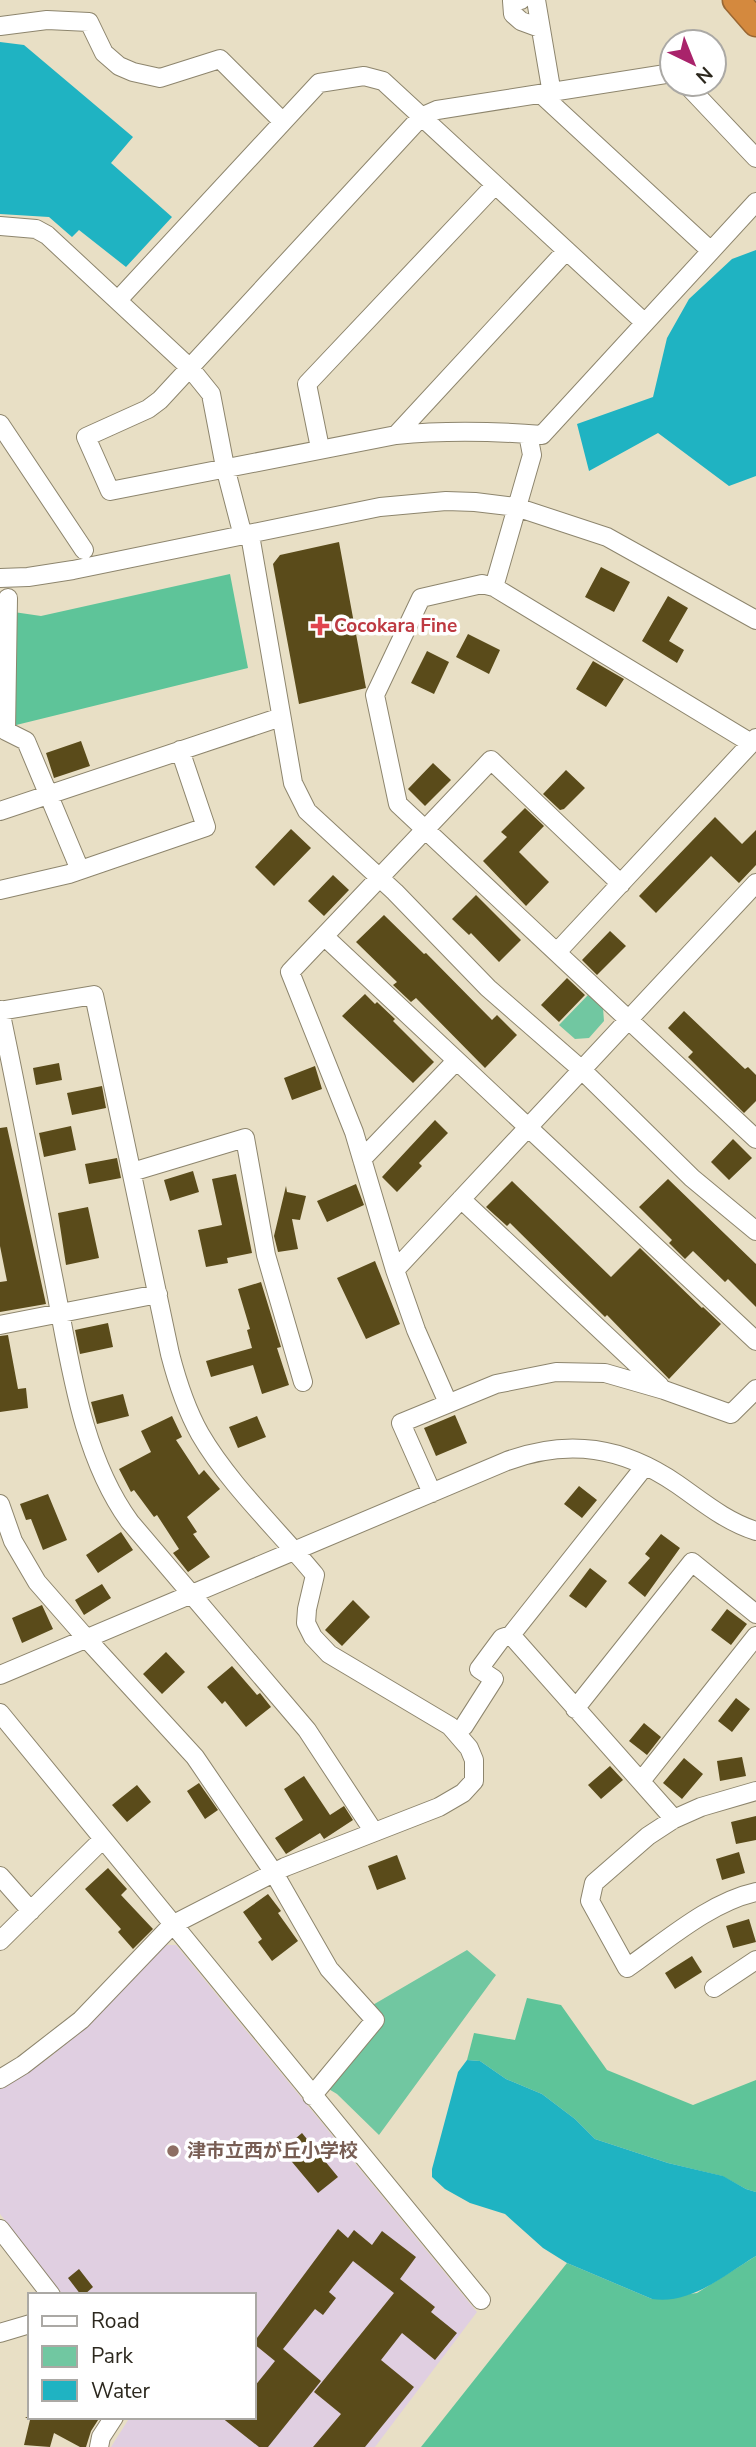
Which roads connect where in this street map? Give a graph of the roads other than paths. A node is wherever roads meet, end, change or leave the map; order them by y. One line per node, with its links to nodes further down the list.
1 (521, 0): 6 (street)
2 (536, 0): 6 (street)
3 (736, 0): 4 (highway)
4 (756, 23)
5 (0, 26): 11 (street)
6 (540, 28): 8 (street)
7 (658, 75): 8 (street)
8 (547, 95): 10 (street); 17 (street)
9 (699, 98): 12 (street)
10 (421, 117): 11 (street); 13 (street); 20 (street)
11 (283, 122): 18 (street)
12 (756, 158)
13 (495, 185): 16 (street); 24 (street)
14 (756, 202): 17 (street)
15 (0, 226): 18 (street)
16 (566, 251): 19 (street); 23 (street)
17 (711, 251): 19 (street)
18 (118, 300): 20 (street)
19 (645, 323): 22 (street)
20 (190, 368): 25 (street); 25 (street)
21 (0, 424): 28 (street)
22 (528, 434): 23 (street); 26 (street)
23 (396, 435): 24 (street)
24 (320, 448): 25 (street)
25 (225, 467): 27 (street)
26 (516, 507): 27 (street); 30 (street); 32 (street)
27 (247, 536): 29 (street); 33 (street)
28 (84, 550)
29 (0, 578)
30 (494, 587): 34 (street); 38 (street)
31 (8, 598): 36 (street)
32 (756, 620)
33 (281, 717): 35 (street); 40 (street)
34 (753, 740): 42 (street)
35 (180, 750): 36 (street); 39 (street)
36 (50, 794): 37 (street); 39 (street)
37 (0, 811)
38 (425, 830): 40 (street); 42 (street); 45 (street)
39 (80, 870): 43 (street)
40 (379, 877): 44 (street); 49 (street)
41 (756, 883): 47 (street)
42 (621, 884): 45 (street)
43 (0, 890)
44 (325, 937): 48 (street); 52 (street)
45 (557, 952): 47 (street)
46 (0, 1011): 53 (street); 58 (street)
47 (629, 1021): 49 (street); 51 (street)
48 (456, 1061): 50 (street); 52 (street)
49 (583, 1070): 50 (street); 55 (street)
50 (528, 1127): 54 (street); 60 (street)
51 (756, 1139)
52 (362, 1159): 56 (street)
53 (132, 1172): 57 (street); 61 (street)
54 (461, 1199): 56 (street); 63 (street)
55 (756, 1231)
56 (395, 1270): 64 (street)
57 (158, 1294): 58 (street); 69 (street)
58 (61, 1313): 59 (street); 70 (street)
59 (0, 1325)
60 (756, 1341)
61 (303, 1382)
62 (756, 1389): 63 (street)
63 (664, 1390): 64 (street)
64 (448, 1403): 66 (street)
65 (645, 1466): 66 (street); 68 (street); 72 (street)
66 (432, 1493): 69 (street)
67 (0, 1504): 74 (street)
68 (756, 1531)
69 (295, 1551): 70 (street); 78 (street)
70 (190, 1595): 74 (street); 82 (street)
71 (756, 1614): 76 (street)
72 (510, 1635): 76 (street); 78 (street)
73 (756, 1636): 79 (street)
74 (86, 1638): 75 (street); 84 (street)
75 (0, 1675)
76 (575, 1709): 79 (street)
77 (0, 1713): 83 (street)
78 (456, 1733): 82 (street)
79 (641, 1781): 81 (street)
80 (756, 1791): 81 (street)
81 (674, 1819): 86 (street)
82 (374, 1832): 84 (street)
83 (102, 1840): 87 (street); 88 (street)
84 (274, 1873): 88 (street); 93 (street)
85 (0, 1876): 87 (street)
86 (756, 1892)
87 (31, 1911): 89 (street)
88 (172, 1924): 92 (street); 93 (street)
89 (0, 1941)
90 (756, 1960): 91 (street)
91 (714, 1988)
92 (0, 2079)
93 (312, 2096): 96 (street)
94 (0, 2229): 95 (street)
95 (49, 2293)
96 (481, 2300)
97 (28, 2325): 98 (street)
98 (0, 2333)
99 (113, 2419): 100 (street)
100 (99, 2447)

